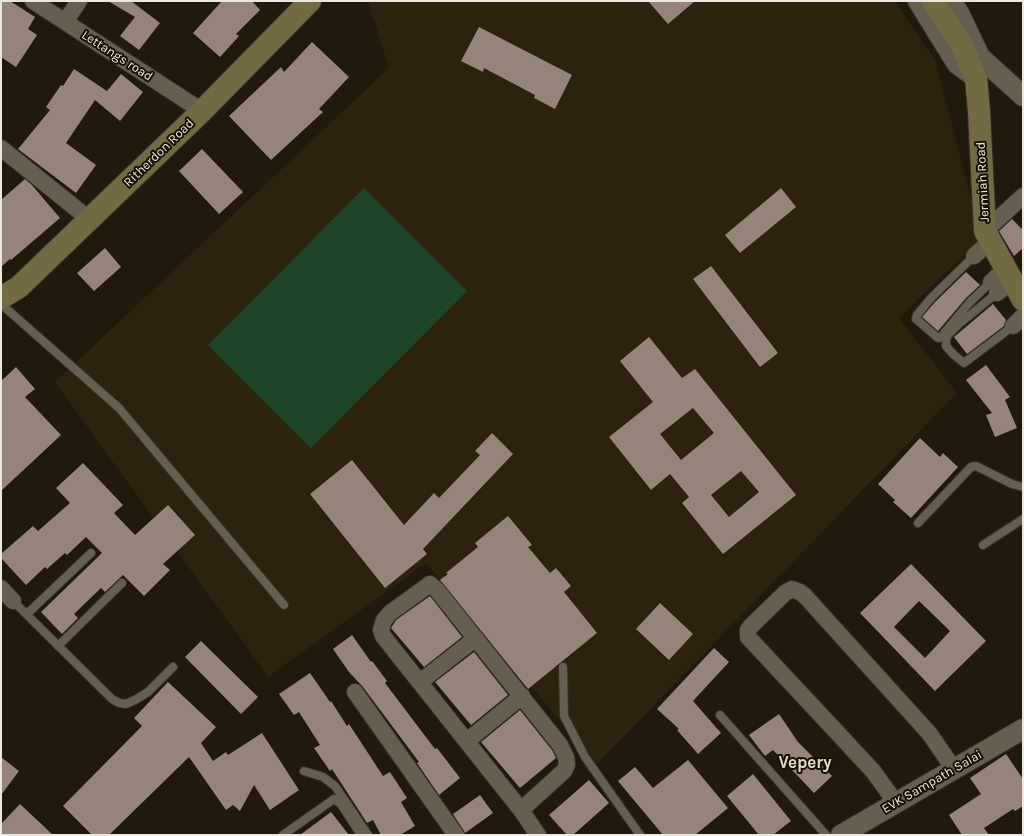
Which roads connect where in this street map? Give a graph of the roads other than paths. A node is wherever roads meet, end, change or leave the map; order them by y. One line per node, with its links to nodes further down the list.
1 (33, 1): 7 (street, Lettangs road)
2 (79, 1): 7 (street)
3 (310, 1): 10 (main road, Ritherdon Road)
4 (918, 1): 8 (street)
5 (933, 1): 8 (main road, Jermiah Road)
6 (951, 1): 8 (street)
7 (65, 22): 10 (street, Lettangs road)
8 (978, 67): 9 (street); 14 (main road, Jermiah Road)
9 (1023, 96)
10 (202, 111): 13 (main road, Ritherdon Road)
11 (1, 148): 13 (street)
12 (1023, 196): 14 (street)
13 (89, 219): 17 (main road, Ritherdon Road)
14 (988, 236): 15 (street); 16 (main road, Jermiah Road)
15 (974, 256): 16 (lane)
16 (1002, 281): 18 (main road, Jermiah Road); 20 (lane)
17 (1, 298)
18 (1023, 300)
19 (1, 304): 29 (lane)
20 (1018, 321)
21 (1023, 487): 23 (lane)
22 (1023, 519): 24 (lane)
23 (918, 523)
24 (983, 545)
25 (91, 553): 30 (lane)
26 (122, 583): 32 (lane)
27 (1, 588): 28 (street)
28 (14, 601): 30 (lane)
29 (284, 605)
30 (27, 614): 32 (lane)
31 (476, 638): 35 (street); 35 (street); 37 (street)
32 (58, 646): 33 (lane)
33 (174, 667)
34 (563, 667): 50 (lane)
35 (420, 682): 40 (street)
36 (355, 692): 48 (street)
37 (522, 696): 40 (street); 44 (street)
38 (720, 715): 51 (lane)
39 (1023, 729): 41 (street, EVK Sampath Salai)
40 (467, 741): 44 (street)
41 (954, 769): 43 (street, EVK Sampath Salai); 43 (street)
42 (304, 771): 47 (lane)
43 (896, 803): 52 (street, EVK Sampath Salai)
44 (521, 810): 49 (street)
45 (283, 835): 46 (lane)
46 (361, 835)
47 (368, 835)
48 (456, 835)
49 (538, 835)
50 (640, 835)
51 (826, 835)
52 (841, 835)

